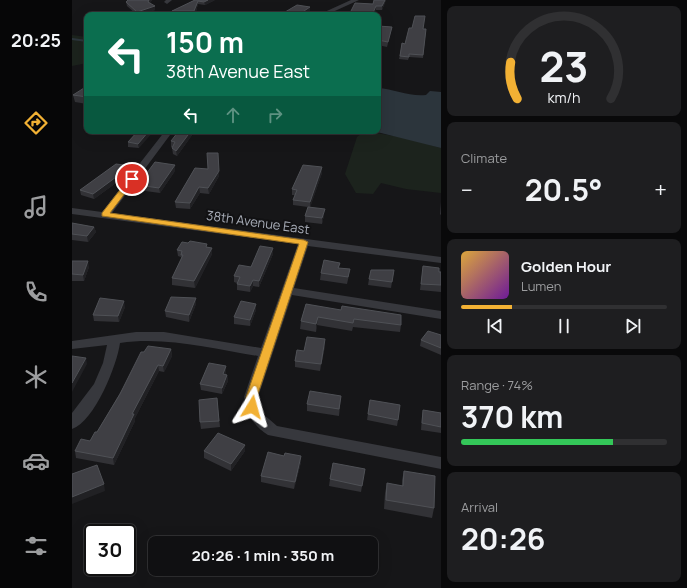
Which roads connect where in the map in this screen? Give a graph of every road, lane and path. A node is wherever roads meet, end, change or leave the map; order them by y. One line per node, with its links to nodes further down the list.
1 (356, 0): 2 (street)
2 (328, 12)
3 (167, 134): 5 (street)
4 (72, 210): 5 (street, 38th Avenue East)
5 (104, 215): 6 (street, 38th Avenue East)
6 (304, 242): 7 (street, 38th Avenue East); 8 (street)
7 (441, 260)
8 (287, 291): 9 (street); 12 (street)
9 (441, 315)
10 (114, 339): 11 (street); 12 (street); 13 (street)
11 (72, 345)
12 (266, 353): 14 (street)
13 (72, 423)
14 (441, 463)

